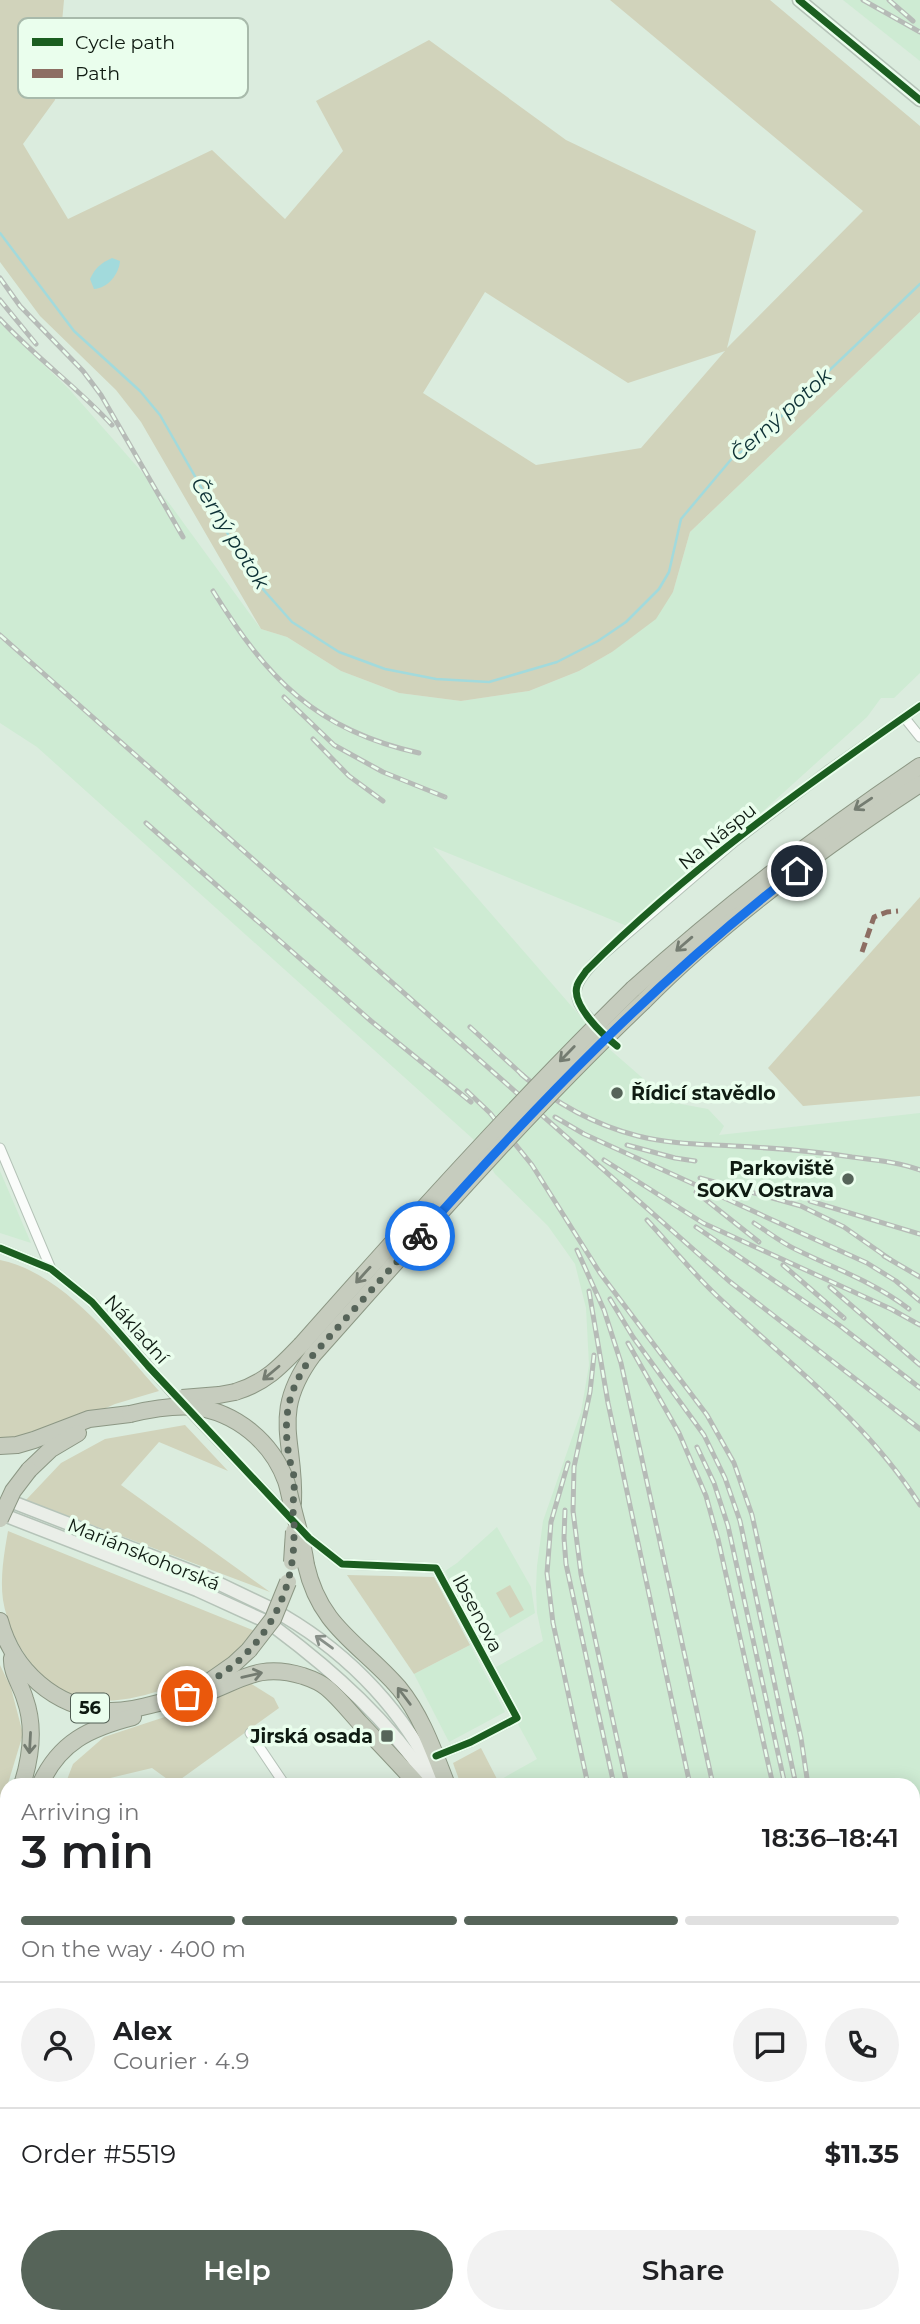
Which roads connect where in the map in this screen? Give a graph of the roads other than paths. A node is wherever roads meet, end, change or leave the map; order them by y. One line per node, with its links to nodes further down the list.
1 (799, 0): 2 (main road)
2 (920, 100)
3 (920, 706): 4 (street, Na Náspu)
4 (904, 717): 5 (street); 9 (street, Na Náspu)
5 (920, 737)
6 (920, 766): 8 (highway, 56, one-way to 8)
7 (920, 784): 8 (highway, 56)
8 (639, 995): 15 (highway, 56, one-way to 15, bridge); 18 (highway, 56, bridge)
9 (589, 1017)
10 (0, 1148): 12 (street, Nákladní)
11 (0, 1248): 12 (street, Nákladní)
12 (51, 1269): 13 (street, Nákladní)
13 (174, 1395)
14 (191, 1413): 18 (street)
15 (130, 1414): 16 (highway); 18 (highway, 56, bridge); 19 (highway, 56, bridge)
16 (0, 1446)
17 (6, 1499): 22 (main road, Mariánskohorská)
18 (290, 1511): 21 (highway, 56, bridge)
19 (4, 1518): 25 (main road, Mariánskohorská)
20 (309, 1538): 30 (street, Ibsenova)
21 (299, 1564): 28 (highway, 56, bridge); 30 (highway, one-way to 21)
22 (272, 1609)
23 (284, 1616): 36 (main road, one-way to 23)
24 (0, 1621): 27 (highway, 56)
25 (265, 1621)
26 (277, 1629): 35 (main road)
27 (9, 1646): 28 (highway, 56); 31 (highway, 56, one-way to 31)
28 (187, 1696): 32 (highway, 56); 34 (highway, one-way to 34)
29 (250, 1732): 33 (street)
30 (436, 1756): 37 (highway)
31 (24, 1778)
32 (44, 1778)
33 (280, 1778)
34 (412, 1778)
35 (426, 1778)
36 (435, 1778)
37 (444, 1778)

